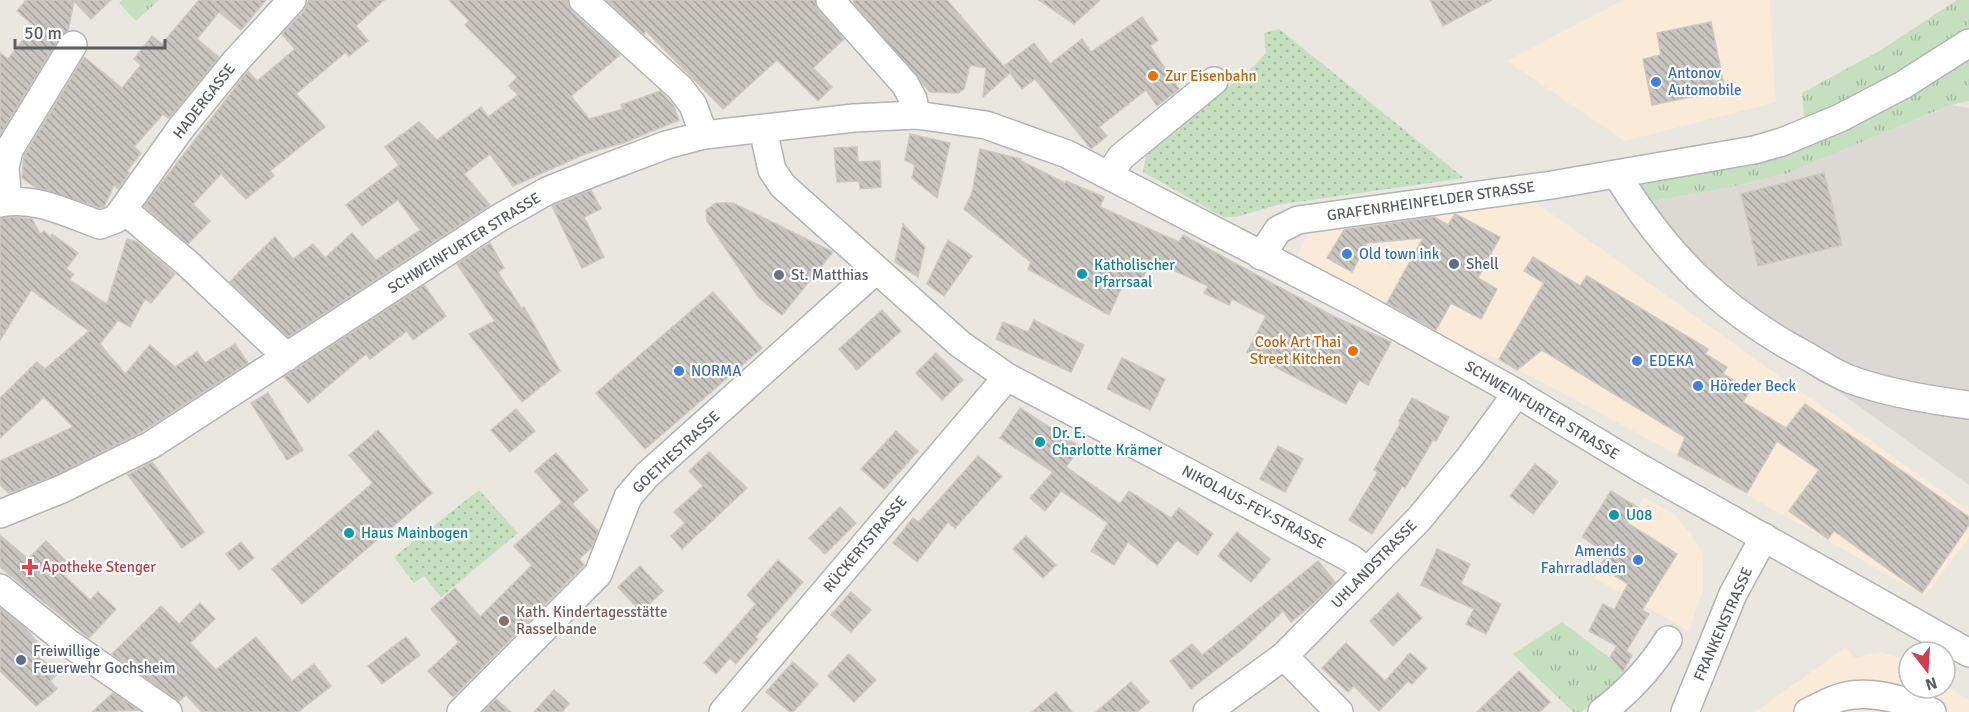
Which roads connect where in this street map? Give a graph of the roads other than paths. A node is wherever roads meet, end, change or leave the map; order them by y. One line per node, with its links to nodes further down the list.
1 (292, 0): 13 (street, HADERGASSE)
2 (583, 0): 9 (street)
3 (830, 0): 7 (street)
4 (1969, 43): 10 (street, GRAFENRHEINFELDER STRASSE)
5 (73, 45): 12 (street, HADERGASSE)
6 (1214, 81): 11 (street)
7 (916, 115): 8 (street, SCHWEINFURTER STRASSE); 11 (street, SCHWEINFURTER STRASSE)
8 (763, 129): 9 (street, SCHWEINFURTER STRASSE); 15 (street, NIKOLAUS-FEY-STRASSE)
9 (705, 135): 16 (street, SCHWEINFURTER STRASSE)
10 (1617, 175): 14 (street, GRAFENRHEINFELDER STRASSE); 19 (street)
11 (1109, 176): 14 (street, SCHWEINFURTER STRASSE)
12 (4, 202): 13 (street, HADERGASSE)
13 (124, 210): 16 (street)
14 (1261, 256): 18 (street, SCHWEINFURTER STRASSE)
15 (876, 270): 17 (street, NIKOLAUS-FEY-STRASSE); 28 (street, GOETHESTRASSE)
16 (287, 357): 20 (street, SCHWEINFURTER STRASSE)
17 (1007, 377): 22 (street, NIKOLAUS-FEY-STRASSE); 29 (street, RÜCKERTSTRASSE)
18 (1517, 393): 21 (street, SCHWEINFURTER STRASSE); 22 (street, UHLANDSTRASSE)
19 (1969, 405)
20 (0, 514)
21 (1764, 537): 25 (street, SCHWEINFURTER STRASSE); 33 (street, FRANKENSTRASSE)
22 (1367, 571): 26 (street, UHLANDSTRASSE)
23 (0, 588): 27 (street)
24 (1668, 640): 32 (street)
25 (1969, 653)
26 (1284, 656): 30 (street, UHLANDSTRASSE); 31 (street)
27 (168, 712)
28 (461, 712)
29 (723, 712)
30 (1207, 712)
31 (1339, 712)
32 (1602, 712)
33 (1685, 712)
34 (1808, 712): 35 (street)
35 (1932, 712)

